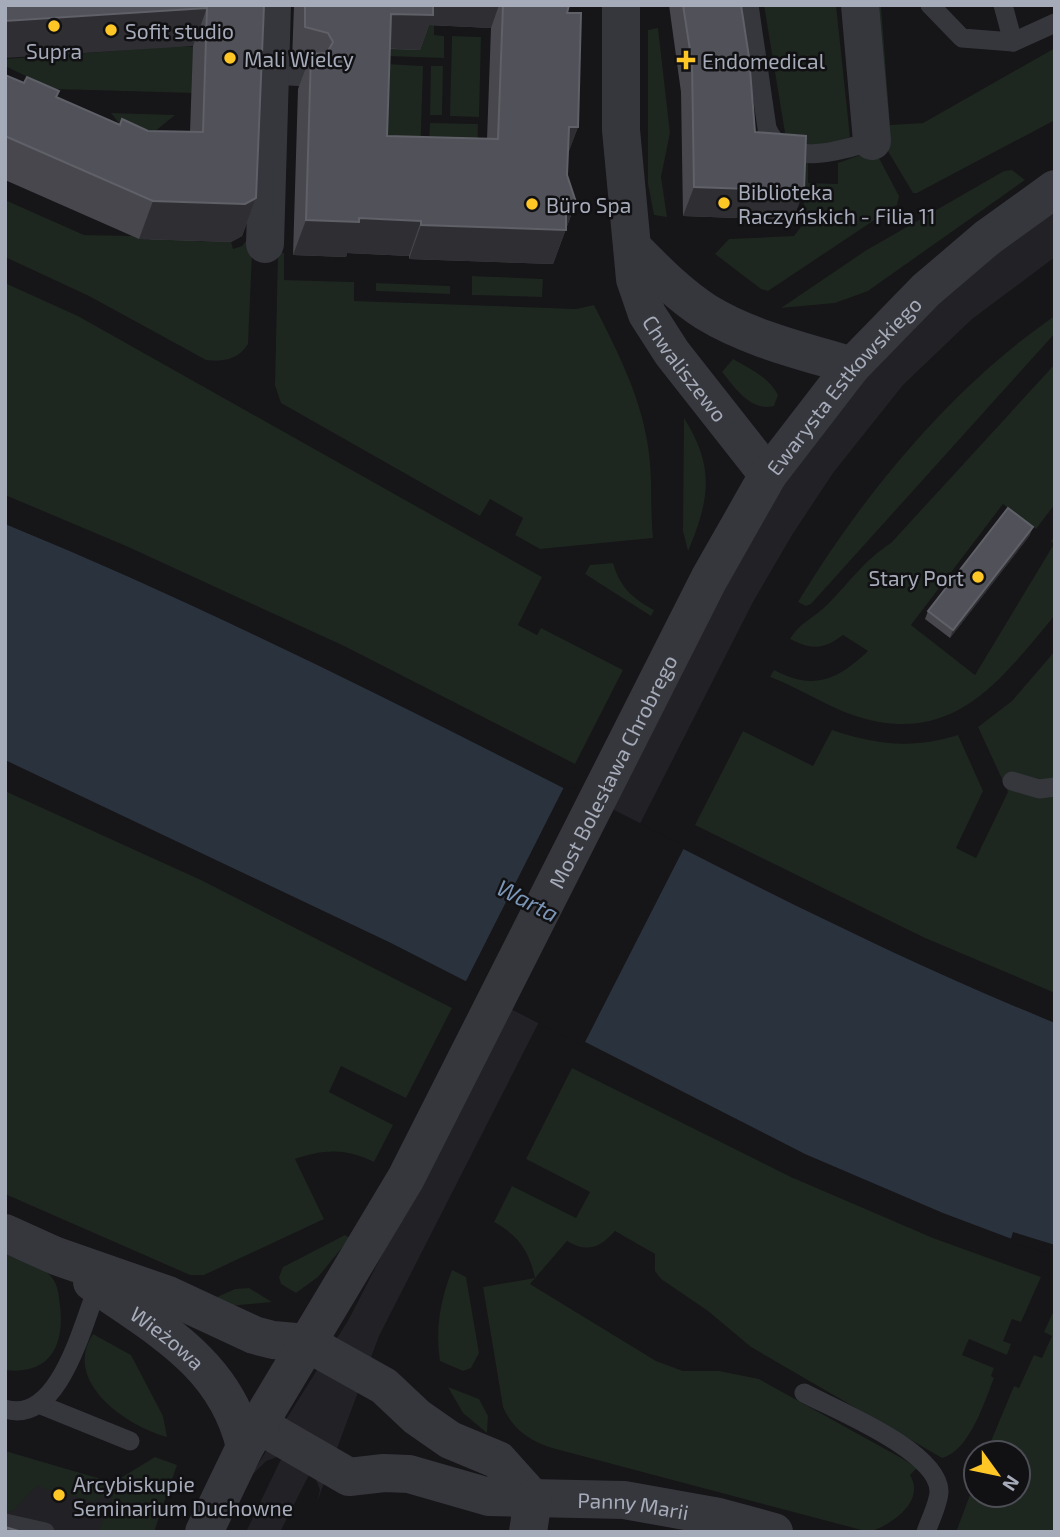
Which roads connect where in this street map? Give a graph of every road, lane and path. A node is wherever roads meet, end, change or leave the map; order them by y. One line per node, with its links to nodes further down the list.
1 (272, 5): 9 (street)
2 (621, 5): 14 (street, Chwaliszewo)
3 (748, 5): 11 (lane)
4 (860, 5): 11 (street)
5 (930, 5): 8 (lane)
6 (1003, 5): 8 (lane)
7 (1055, 23): 8 (lane)
8 (1013, 42)
9 (270, 75): 10 (lane); 13 (street)
10 (308, 77)
11 (872, 141)
12 (1055, 189): 15 (street, Ewarysta Estkowskiego)
13 (265, 244)
14 (634, 248): 15 (street, Chwaliszewo); 16 (street, Chwaliszewo)
15 (852, 366): 16 (street, Ewarysta Estkowskiego)
16 (768, 475): 17 (street, Ewarysta Estkowskiego)
17 (687, 626): 23 (street, Most Bolesława Chrobrego)
18 (1012, 781): 19 (lane)
19 (1055, 787)
20 (5, 1233): 21 (street, Wieżowa)
21 (56, 1256): 22 (street, Wieżowa); 23 (street, Wieżowa)
22 (98, 1286): 25 (lane); 27 (street, Wieżowa)
23 (307, 1342): 27 (street, Most Bolesława Chrobrego); 29 (street)
24 (804, 1393): 34 (lane)
25 (41, 1405): 26 (lane); 28 (lane)
26 (5, 1409)
27 (252, 1436): 29 (street, Panny Marii); 32 (street, Most Bolesława Chrobrego)
28 (130, 1441)
29 (530, 1516): 33 (street, Panny Marii)
30 (5, 1523): 31 (lane)
31 (45, 1532)
32 (204, 1532)
33 (774, 1532)
34 (926, 1532)

